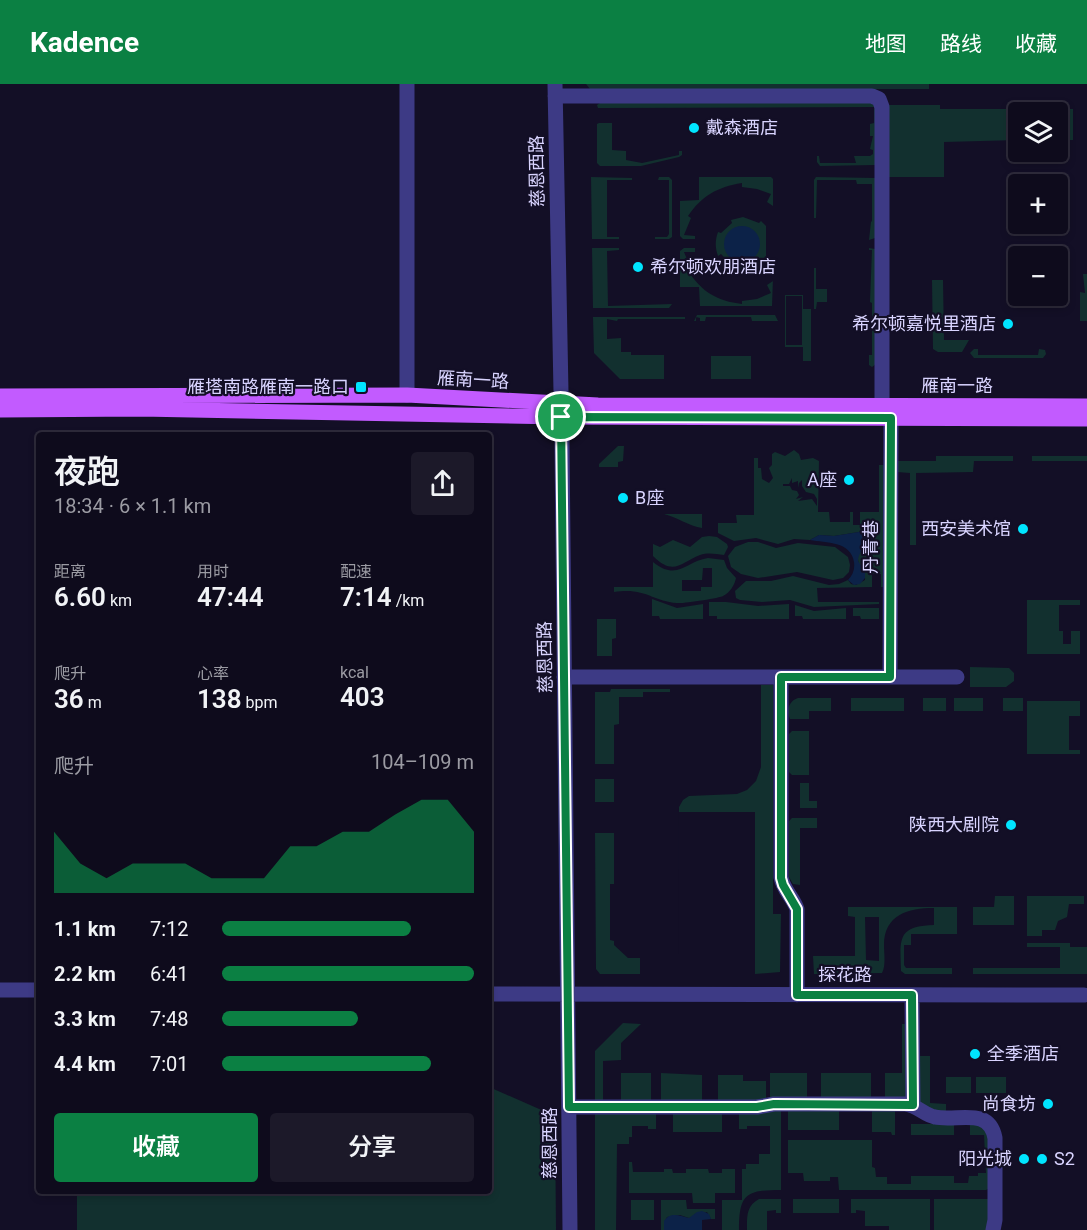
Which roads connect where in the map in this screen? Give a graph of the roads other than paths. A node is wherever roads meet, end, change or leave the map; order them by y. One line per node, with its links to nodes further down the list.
1 (407, 84): 3 (street)
2 (555, 90): 7 (street, 慈恩西路); 8 (street, 丹青巷)
3 (407, 395): 4 (main road, 雁南一路); 7 (main road, 雁南一路)
4 (0, 396)
5 (1087, 406): 8 (main road, 雁南一路)
6 (0, 410): 7 (main road, 雁南一路)
7 (561, 410): 8 (main road, 雁南一路); 10 (street, 慈恩西路)
8 (887, 412): 9 (main road, 雁南一路); 12 (street, 丹青巷)
9 (1087, 419)
10 (564, 677): 11 (street); 17 (street, 慈恩西路)
11 (781, 677): 12 (street); 18 (street)
12 (890, 677): 13 (street)
13 (957, 677)
14 (0, 990): 15 (street)
15 (36, 990)
16 (492, 994): 17 (street, 探花路)
17 (569, 995): 18 (street, 探花路); 22 (street, 慈恩西路)
18 (797, 995): 19 (street, 探花路)
19 (912, 995): 20 (street, 探花路); 21 (street)
20 (1084, 995)
21 (913, 1105): 22 (street); 24 (street)
22 (569, 1107): 23 (street, 慈恩西路)
23 (570, 1230)
24 (993, 1230)

